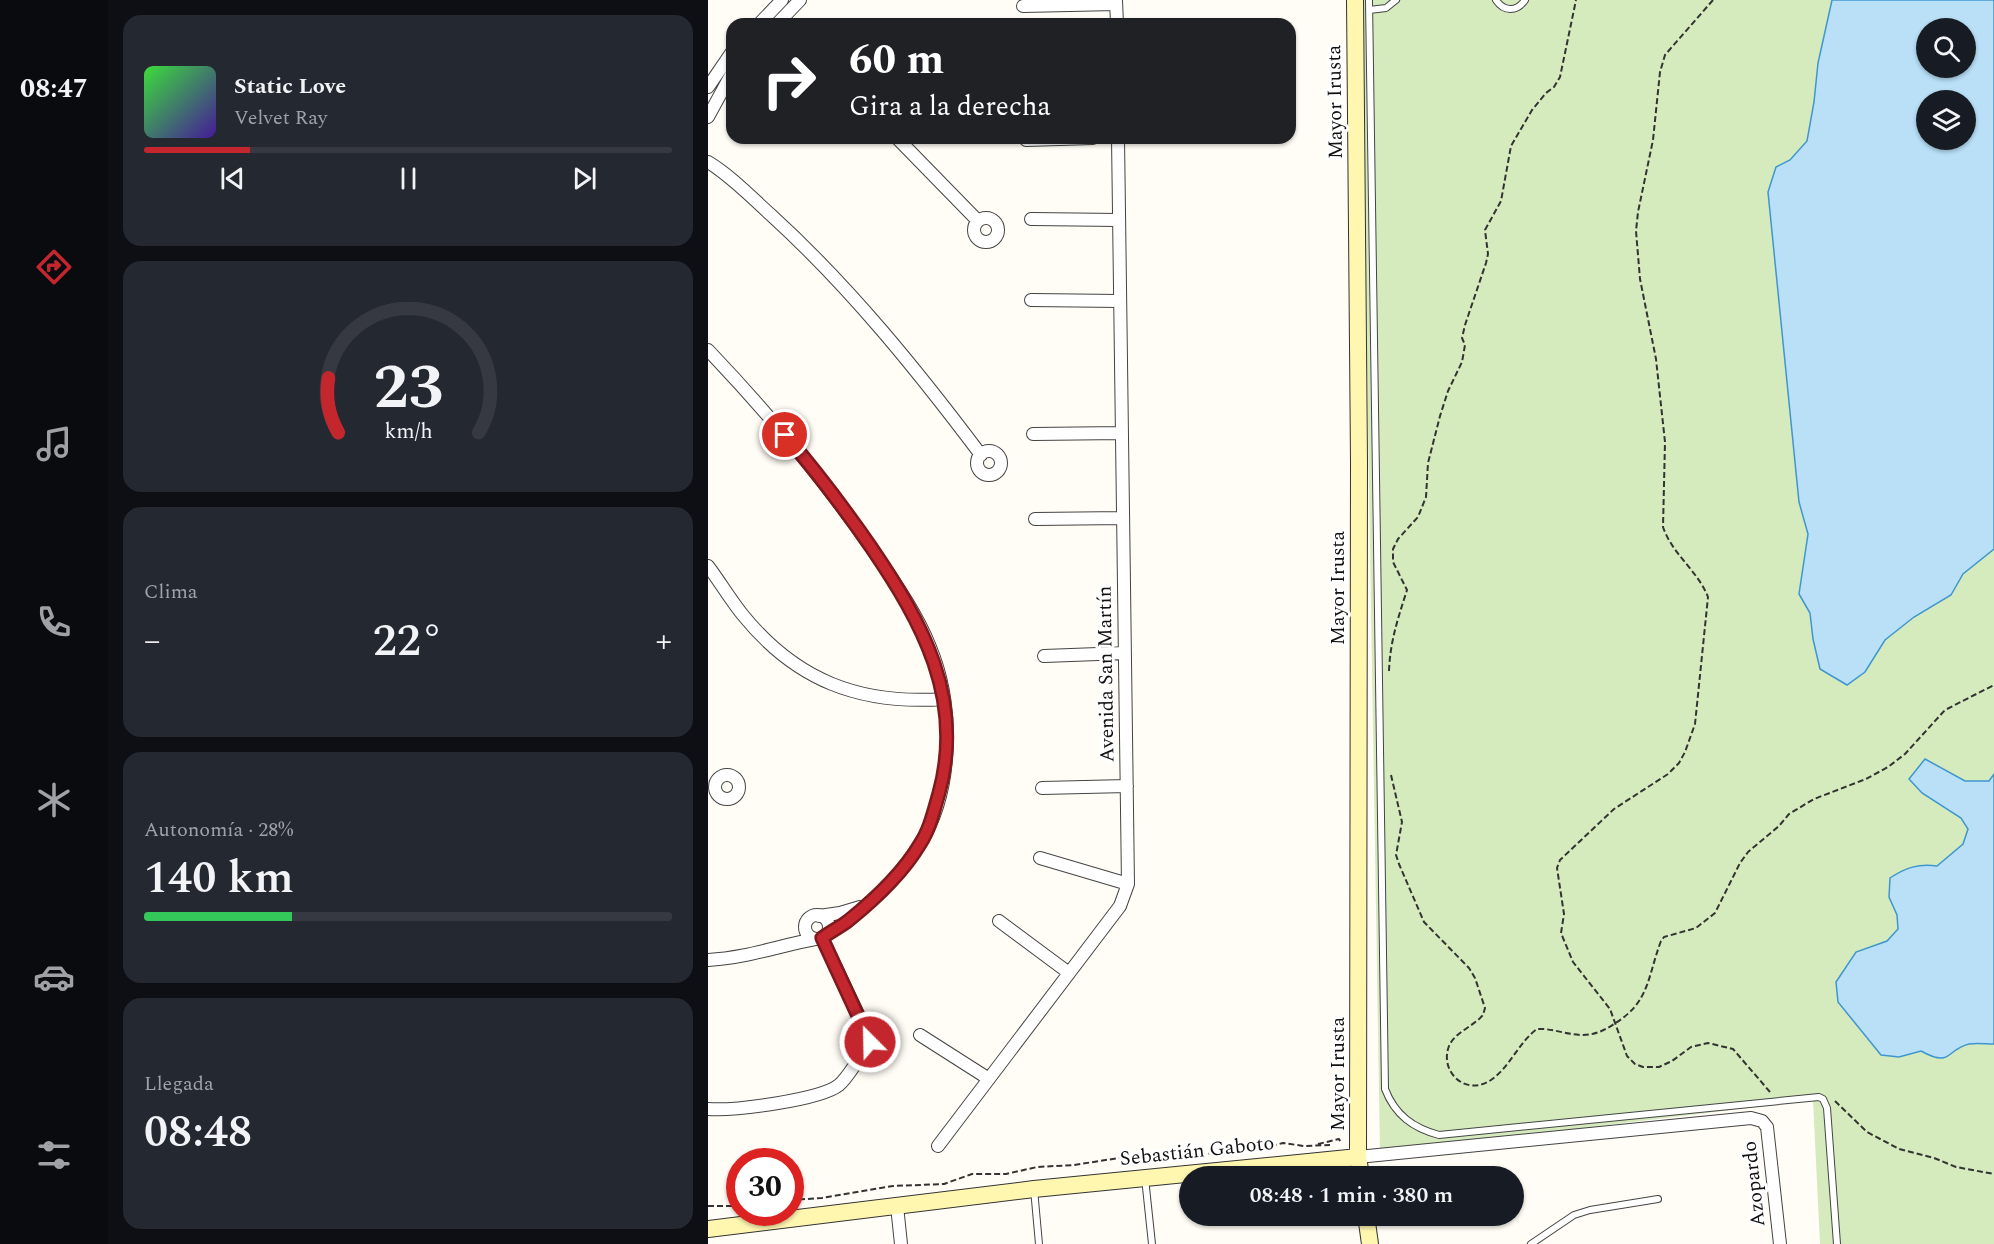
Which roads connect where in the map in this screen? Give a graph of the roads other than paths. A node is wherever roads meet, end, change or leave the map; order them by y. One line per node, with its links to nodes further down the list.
1 (782, 0): 10 (street)
2 (800, 0): 11 (street)
3 (1369, 0): 8 (lane)
4 (1396, 0): 8 (lane)
5 (1496, 0): 6 (lane)
6 (1525, 0)
7 (1116, 2): 9 (street); 12 (street)
8 (1362, 5): 52 (main road, Mayor Irusta); 66 (lane)
9 (1023, 6)
10 (767, 18)
11 (783, 18)
12 (1117, 18)
13 (726, 61): 15 (street)
14 (726, 84): 16 (street)
15 (708, 87)
16 (708, 117)
17 (903, 144): 22 (street)
18 (1118, 144): 21 (street, Avenida San Martín)
19 (708, 162): 28 (street)
20 (1031, 219): 21 (street)
21 (1119, 220): 24 (street, Avenida San Martín)
22 (978, 221)
23 (1031, 300): 24 (street)
24 (1120, 301): 26 (street, Avenida San Martín)
25 (708, 350): 34 (street)
26 (1122, 433): 27 (street); 29 (street, Avenida San Martín)
27 (1034, 434)
28 (981, 455)
29 (1123, 518): 30 (street); 32 (street, Avenida San Martín)
30 (1035, 519)
31 (708, 566): 34 (street)
32 (1125, 653): 33 (street); 35 (street, Avenida San Martín)
33 (1044, 656)
34 (944, 699): 39 (street)
35 (1127, 786): 36 (street); 38 (street, Avenida San Martín)
36 (1042, 788)
37 (1040, 858): 38 (street)
38 (1128, 884): 46 (street, Avenida San Martín)
39 (864, 906): 40 (street); 43 (street)
40 (819, 916): 42 (street); 43 (street)
41 (999, 921): 46 (street)
42 (806, 922): 43 (street); 44 (street)
43 (821, 937): 44 (street); 49 (street)
44 (770, 950): 45 (street)
45 (708, 960)
46 (1069, 973): 48 (street, Avenida San Martín)
47 (920, 1035): 48 (street)
48 (989, 1079): 51 (street, Avenida San Martín)
49 (708, 1108)
50 (1762, 1121): 52 (street, Sebastián Gaboto); 65 (street, Azopardo)
51 (938, 1146)
52 (1358, 1157): 53 (main road, Mayor Irusta); 54 (main road, Sebastián Gaboto)
53 (1359, 1166)
54 (1145, 1178): 55 (main road, Sebastián Gaboto); 62 (lane)
55 (1034, 1189): 57 (main road, Sebastián Gaboto); 61 (lane)
56 (1658, 1199): 64 (lane)
57 (897, 1206): 59 (main road, Sebastián Gaboto); 60 (street)
58 (1368, 1226): 63 (main road)
59 (708, 1229)
60 (901, 1244)
61 (1039, 1244)
62 (1152, 1244)
63 (1370, 1244)
64 (1531, 1244)
65 (1780, 1244)
66 (1837, 1244)

